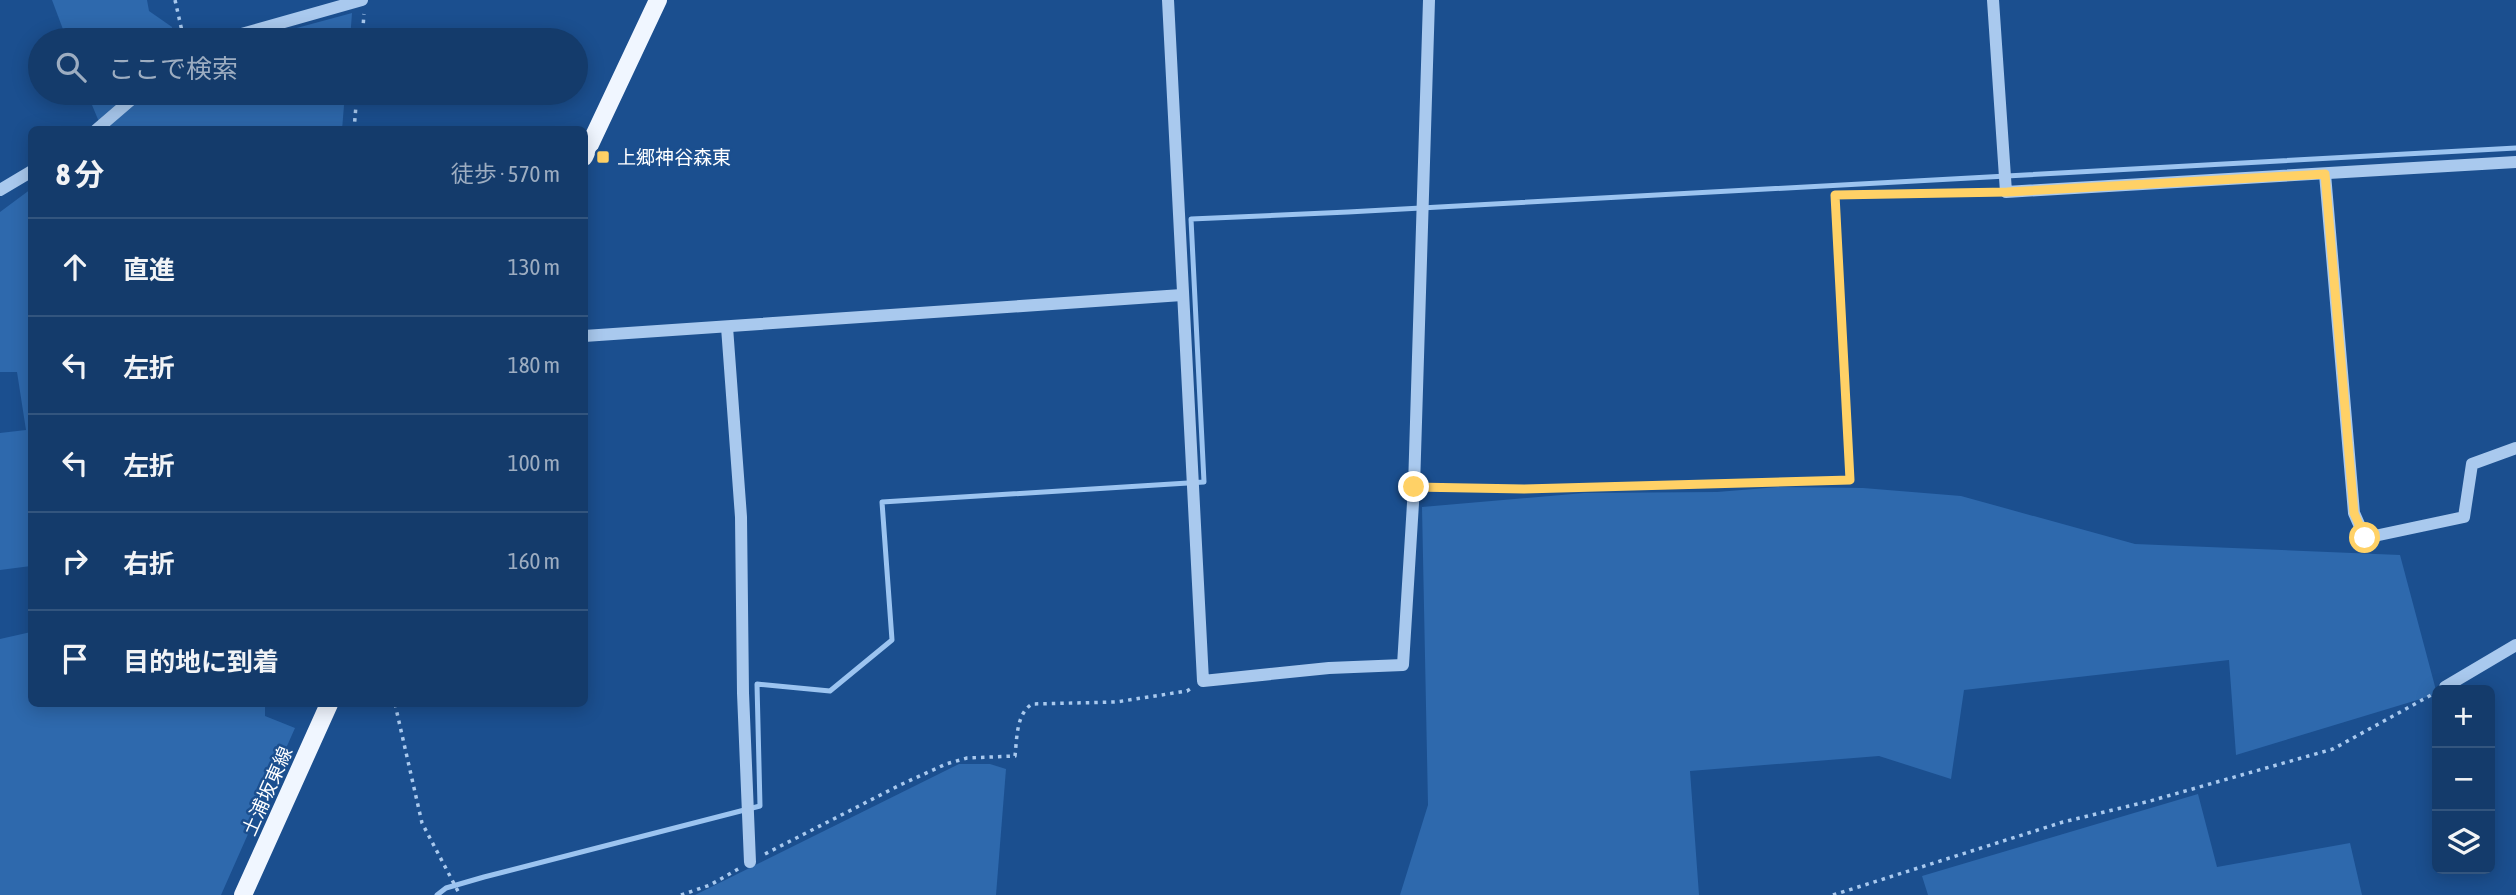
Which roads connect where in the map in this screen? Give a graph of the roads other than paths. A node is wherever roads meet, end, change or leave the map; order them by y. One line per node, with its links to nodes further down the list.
1 (658, 0): 9 (main road)
2 (1168, 0): 14 (street)
3 (1429, 0): 14 (street)
4 (1993, 0): 12 (street)
5 (363, 7): 6 (street)
6 (272, 28)
7 (125, 105): 8 (street)
8 (101, 126)
9 (588, 149)
10 (2516, 162): 12 (street)
11 (28, 173): 13 (street)
12 (2325, 174): 17 (street)
13 (0, 190)
14 (1182, 295): 15 (street)
15 (727, 327): 16 (street); 21 (street)
16 (588, 336)
17 (2516, 448)
18 (2516, 645): 19 (street)
19 (2448, 685)
20 (328, 707): 22 (main road, 土浦坂東線)
21 (750, 862)
22 (243, 895)

